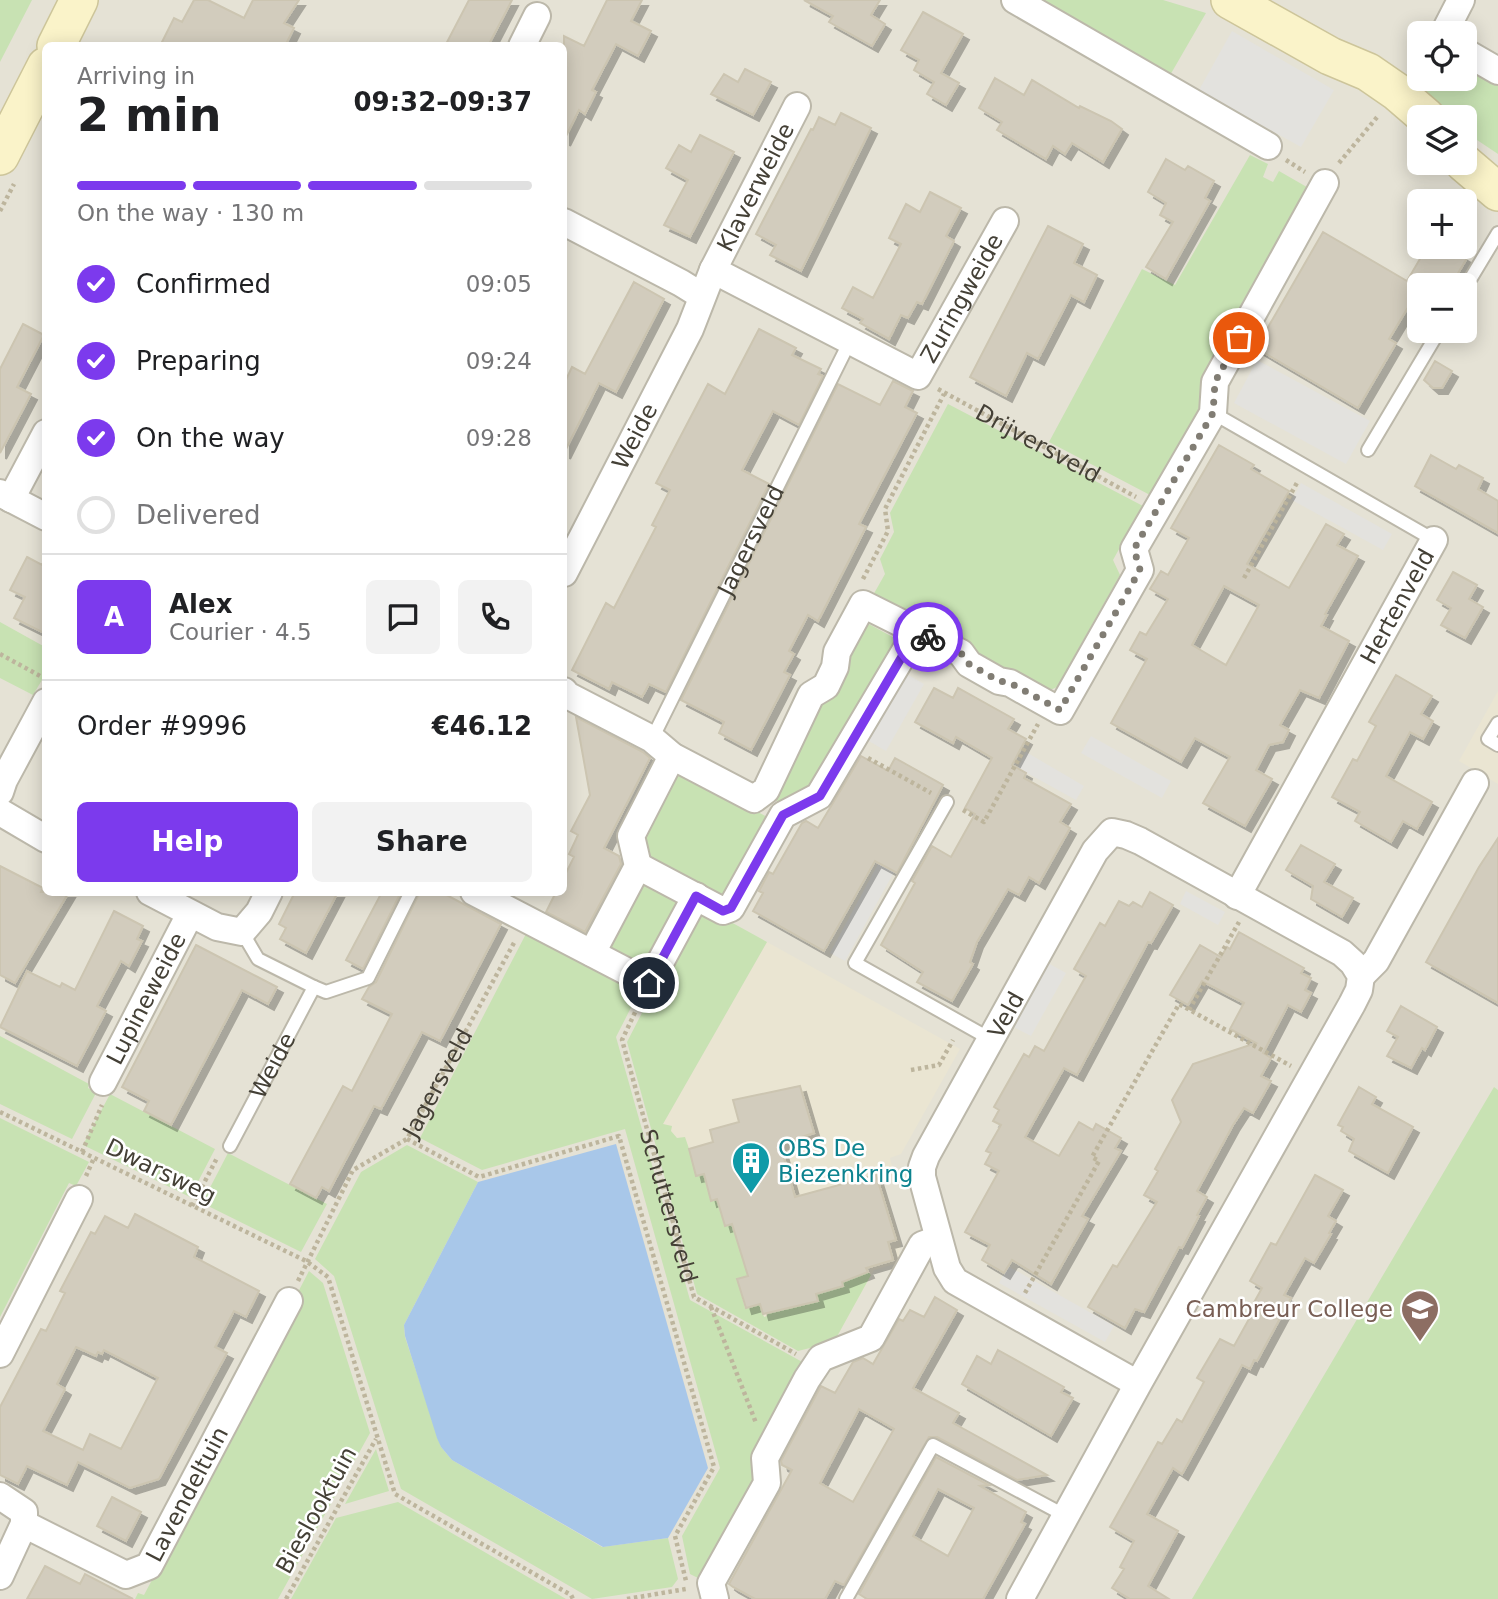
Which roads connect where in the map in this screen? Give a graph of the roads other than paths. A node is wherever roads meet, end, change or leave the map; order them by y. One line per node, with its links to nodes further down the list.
1 (79, 0): 7 (main road)
2 (1014, 0): 16 (street)
3 (1230, 0): 9 (main road)
4 (1461, 0): 6 (street)
5 (537, 16): 8 (street)
6 (1450, 21)
7 (58, 42)
8 (524, 42)
9 (1330, 56): 13 (main road); 15 (main road)
10 (1477, 59): 11 (street)
11 (1498, 71)
12 (42, 74): 17 (main road)
13 (1412, 105)
14 (797, 106): 24 (street, Klaverweide)
15 (1407, 129)
16 (1268, 146)
17 (0, 156)
18 (1477, 174): 20 (main road)
19 (1325, 183): 29 (street)
20 (1498, 192)
21 (1004, 221): 27 (street, Zuringweide)
22 (567, 224): 26 (street)
23 (1498, 233): 25 (lane)
24 (713, 270): 26 (street, Weide); 27 (street)
25 (1474, 273)
26 (702, 296): 35 (street, Weide)
27 (850, 341): 40 (lane, Jagersveld)
28 (1432, 343): 31 (lane)
29 (1213, 413): 34 (lane, Hertenveld); 36 (street)
30 (42, 439): 32 (street)
31 (1368, 450)
32 (6, 496): 33 (street)
33 (42, 515)
34 (1434, 540): 54 (street, Hertenveld)
35 (567, 567)
36 (917, 631): 42 (street); 53 (street)
37 (567, 697): 40 (street)
38 (42, 709): 44 (street)
39 (1498, 723): 41 (lane)
40 (652, 738): 42 (street)
41 (1498, 745)
42 (672, 756): 48 (street)
43 (1475, 783): 58 (street)
44 (0, 792)
45 (947, 802): 60 (lane)
46 (0, 813): 47 (street)
47 (42, 837)
48 (638, 866): 53 (street); 57 (street)
49 (157, 896): 55 (street)
50 (266, 896): 56 (street)
51 (409, 896): 59 (lane)
52 (482, 896): 57 (street)
53 (696, 896): 57 (street)
54 (1243, 900): 58 (street, Veld); 60 (street, Veld)
55 (191, 914): 56 (street); 61 (street, Lupineweide)
56 (242, 932): 59 (lane)
57 (592, 953)
58 (1361, 976): 67 (street)
59 (314, 987): 62 (lane, Weide)
60 (992, 1040): 64 (street, Veld)
61 (103, 1082)
62 (230, 1146)
63 (79, 1199): 66 (street)
64 (938, 1239): 67 (street, Veld); 72 (street)
65 (289, 1301): 70 (street, Lavendeltuin)
66 (0, 1354)
67 (1138, 1384): 69 (street)
68 (0, 1496): 70 (street)
69 (1066, 1516): 73 (lane); 74 (street)
70 (24, 1524): 71 (street)
71 (0, 1576)
72 (718, 1597)
73 (846, 1599)
74 (1020, 1599)

